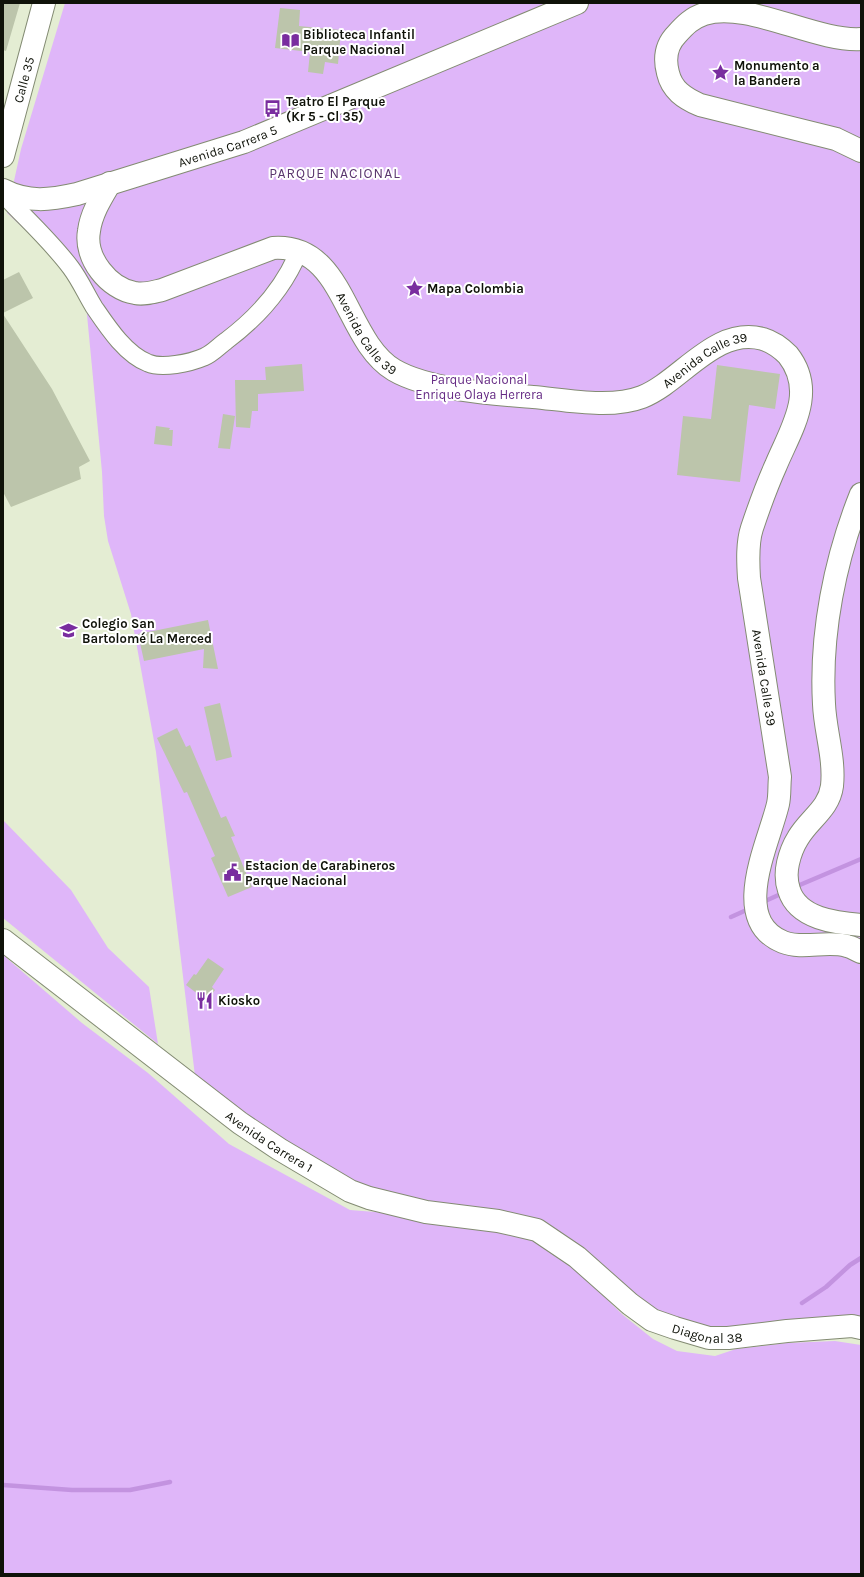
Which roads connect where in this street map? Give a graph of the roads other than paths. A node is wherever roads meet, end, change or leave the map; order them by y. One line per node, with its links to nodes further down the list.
1 (44, 3): 5 (street, Calle 35)
2 (577, 3): 6 (street, Avenida Carrera 5)
3 (861, 39): 4 (street)
4 (861, 151)
5 (3, 156)
6 (110, 184): 7 (street, Avenida Carrera 5); 9 (street, Avenida Calle 39)
7 (3, 190)
8 (3, 194): 9 (street)
9 (299, 251): 13 (street, Avenida Calle 39)
10 (861, 494): 11 (street)
11 (861, 925)
12 (6, 940): 14 (street, Avenida Carrera 1)
13 (861, 952)
14 (577, 1257): 15 (street, Diagonal 38)
15 (861, 1328)

